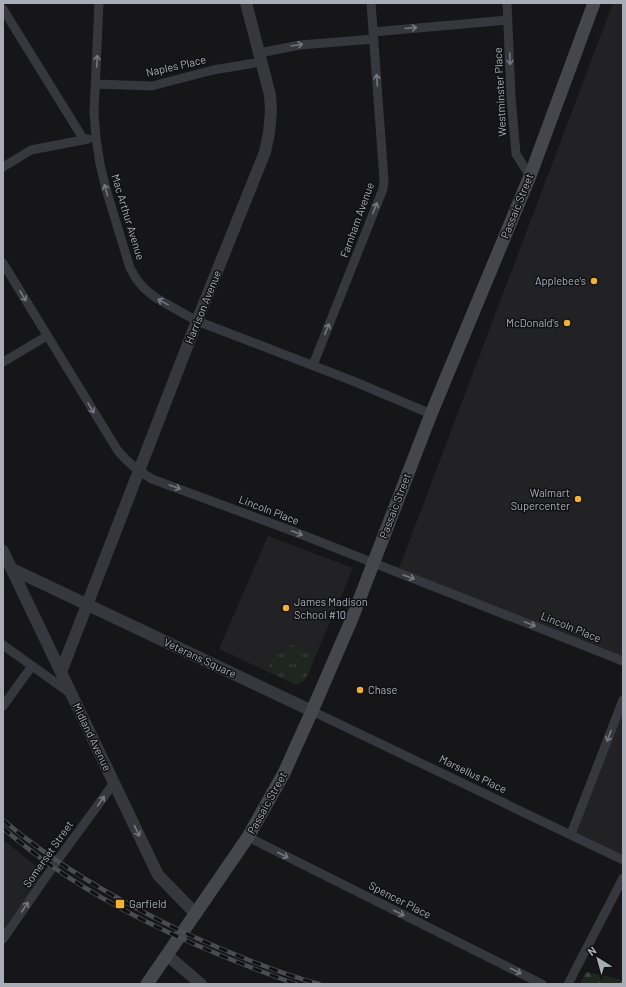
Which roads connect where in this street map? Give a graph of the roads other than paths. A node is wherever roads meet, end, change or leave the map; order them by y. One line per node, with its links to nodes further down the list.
1 (99, 3): 10 (street, Mac Arthur Avenue, one-way to 1)
2 (246, 3): 9 (street, Harrison Avenue)
3 (371, 3): 8 (street, Farnham Avenue)
4 (507, 3): 7 (street, Westminster Place)
5 (594, 3): 14 (main road, Passaic Street)
6 (3, 9): 12 (street)
7 (508, 20): 8 (street, Naples Place, one-way to 7); 14 (street, Westminster Place, one-way to 14)
8 (373, 35): 9 (street, Naples Place, one-way to 8); 19 (street, Farnham Avenue, one-way to 8)
9 (260, 57): 10 (street, Naples Place); 16 (street, Harrison Avenue)
10 (96, 84): 11 (street, Mac Arthur Avenue)
11 (96, 138): 12 (street); 16 (street, Mac Arthur Avenue, one-way to 11)
12 (84, 140): 13 (street)
13 (3, 167)
14 (530, 176): 20 (main road, Passaic Street)
15 (3, 263): 17 (street, Lincoln Place, one-way to 17)
16 (197, 321): 19 (street, Mac Arthur Avenue); 21 (street, Harrison Avenue)
17 (47, 336): 18 (street); 21 (street, Lincoln Place, one-way to 21)
18 (3, 362)
19 (313, 365): 20 (street, Mac Arthur Avenue)
20 (431, 414): 23 (main road, Passaic Street)
21 (139, 472): 23 (street, Lincoln Place, one-way to 23); 25 (street, Harrison Avenue)
22 (3, 551): 24 (street, Midland Avenue)
23 (373, 563): 27 (street, Lincoln Place, one-way to 27); 33 (main road, Passaic Street)
24 (12, 569): 25 (street, Veterans Square); 29 (street, Midland Avenue)
25 (88, 604): 29 (street); 33 (street, Veterans Square)
26 (3, 645): 28 (street)
27 (623, 661)
28 (32, 666): 30 (street); 32 (street)
29 (61, 672): 30 (street, Midland Avenue)
30 (72, 694): 34 (street, Midland Avenue)
31 (623, 700): 35 (street, one-way to 35)
32 (3, 706)
33 (312, 711): 35 (street, Marsellus Place); 36 (main road, Passaic Street)
34 (114, 783): 39 (street, Midland Avenue, one-way to 39); 40 (street, Somerset Street, one-way to 34)
35 (571, 834): 37 (street, Marsellus Place)
36 (248, 837): 39 (main road, Passaic Street); 44 (street, Spencer Place, one-way to 44)
37 (623, 860)
38 (623, 878): 45 (street)
39 (196, 914): 41 (main road, Passaic Street)
40 (3, 939)
41 (167, 955): 42 (main road, Passaic Street); 43 (street)
42 (147, 984)
43 (201, 984)
44 (542, 984)
45 (568, 984)

